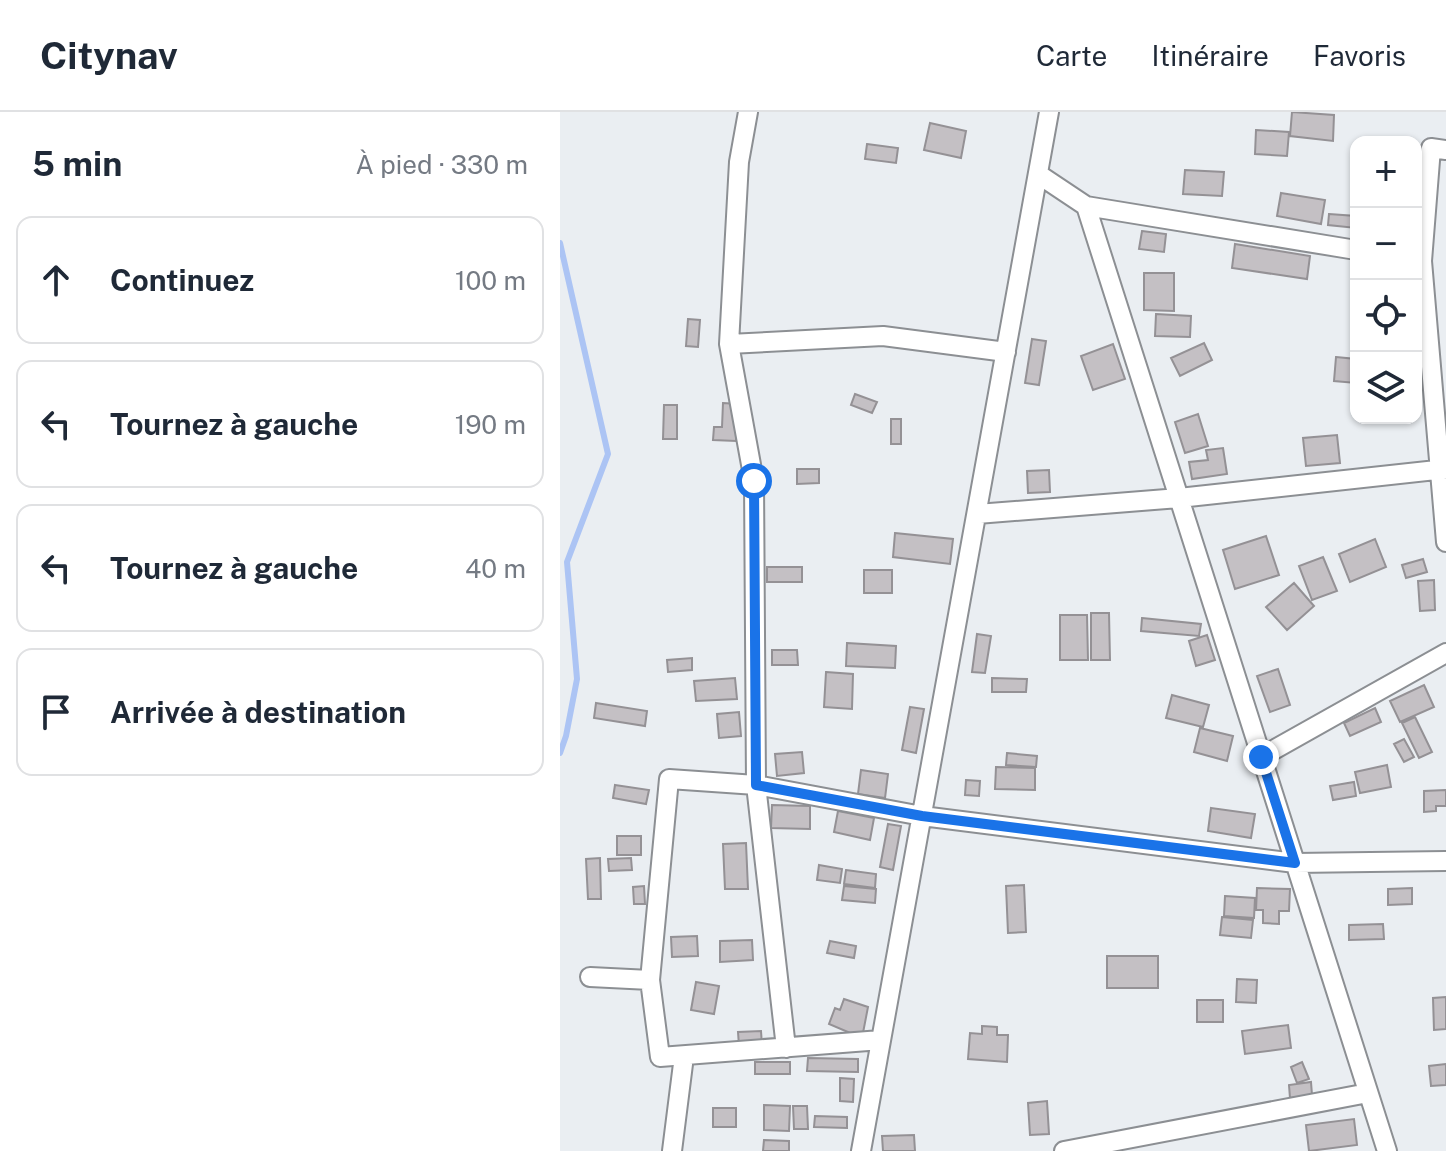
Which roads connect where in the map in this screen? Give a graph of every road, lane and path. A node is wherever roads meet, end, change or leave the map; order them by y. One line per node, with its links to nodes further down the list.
1 (748, 112): 9 (street)
2 (1049, 112): 4 (street)
3 (1446, 150): 6 (street)
4 (1038, 174): 5 (street); 10 (street)
5 (1086, 206): 7 (street); 12 (street)
6 (1422, 233)
7 (1350, 249)
8 (1421, 280): 11 (street)
9 (729, 344): 10 (street); 17 (street)
10 (1006, 352): 13 (street)
11 (1443, 470): 12 (street); 14 (street)
12 (1179, 498): 13 (street); 16 (street)
13 (977, 514): 18 (street)
14 (1446, 542)
15 (1446, 653): 16 (street)
16 (1261, 757): 20 (street)
17 (756, 785): 18 (street); 22 (street); 24 (street)
18 (922, 816): 20 (street); 23 (street)
19 (1446, 861): 20 (street)
20 (1295, 863): 26 (street)
21 (590, 977): 22 (street)
22 (650, 980): 25 (street)
23 (881, 1040): 24 (street); 28 (street)
24 (786, 1048): 25 (street)
25 (684, 1056): 27 (street)
26 (1368, 1093): 29 (street); 30 (street)
27 (672, 1151)
28 (861, 1151)
29 (1064, 1151)
30 (1387, 1151)

